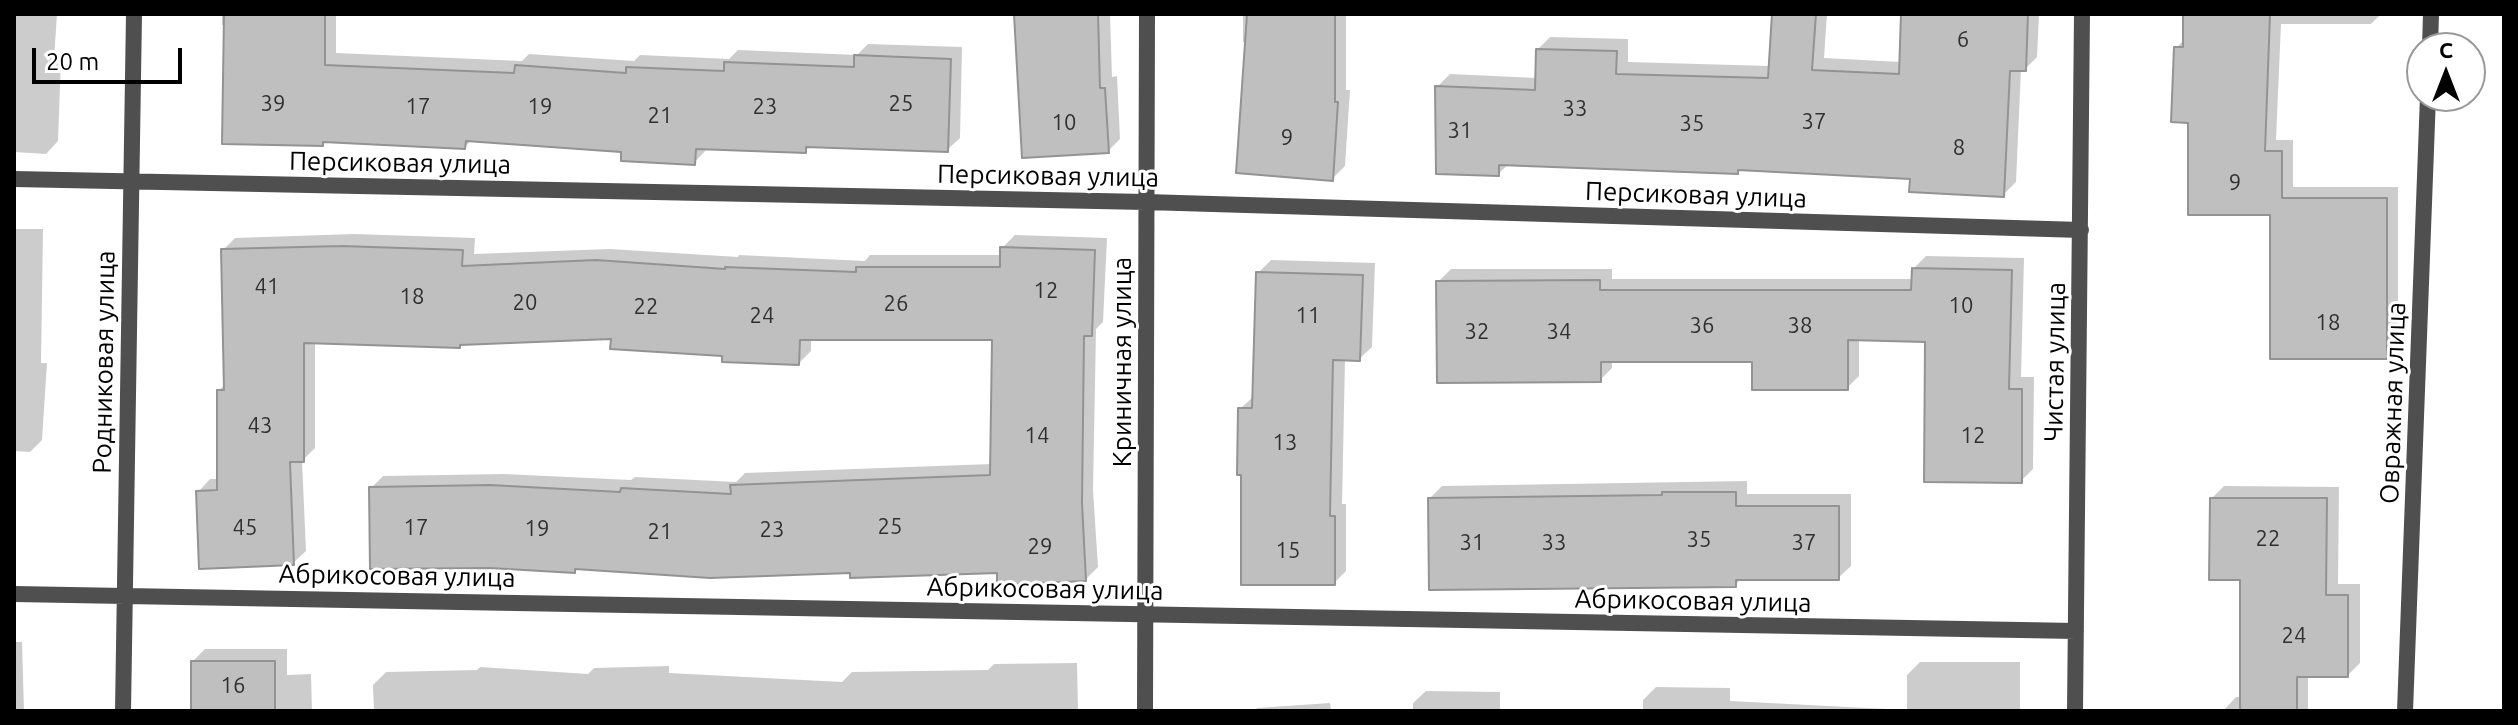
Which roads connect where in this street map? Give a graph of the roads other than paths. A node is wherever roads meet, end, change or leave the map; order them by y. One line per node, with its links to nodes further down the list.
1 (134, 14): 6 (street, Родниковая улица)
2 (1147, 14): 7 (street, Криничная улица)
3 (2082, 14): 8 (street, Чистая улица)
4 (2427, 112): 16 (street, Овражная улица)
5 (14, 179): 6 (street, Персиковая улица)
6 (131, 181): 7 (street, Персиковая улица); 10 (street, Родниковая улица)
7 (1146, 202): 8 (street, Персиковая улица); 11 (street, Криничная улица)
8 (2081, 230): 12 (street, Чистая улица)
9 (14, 594): 10 (street, Абрикосовая улица)
10 (125, 594): 11 (street, Абрикосовая улица); 13 (street, Родниковая улица)
11 (1145, 615): 12 (street, Абрикосовая улица); 14 (street, Криничная улица)
12 (2076, 631): 15 (street, Чистая улица)
13 (123, 711)
14 (1145, 711)
15 (2075, 711)
16 (2405, 711)

